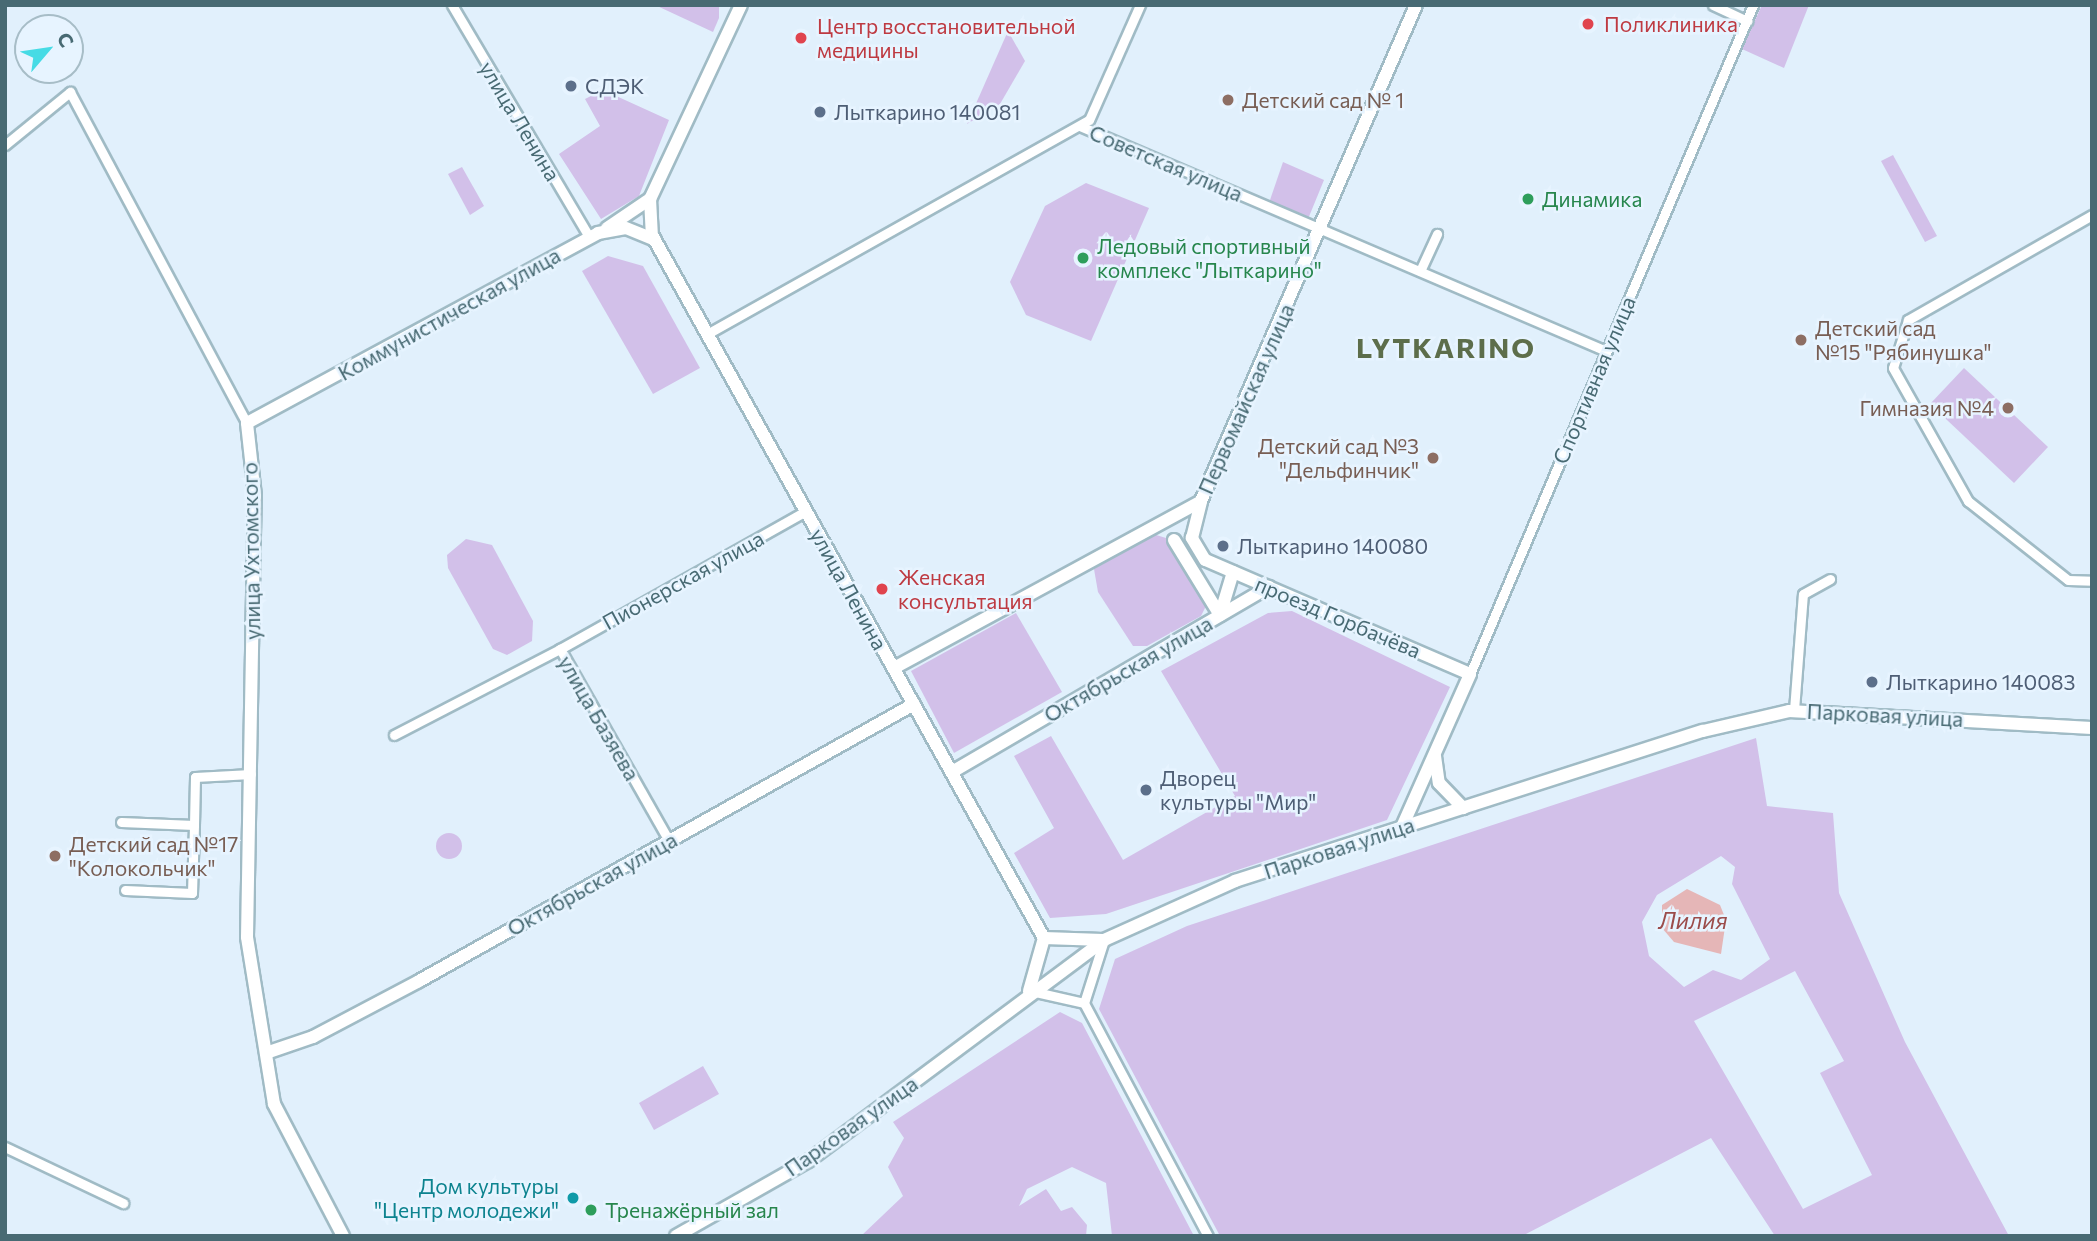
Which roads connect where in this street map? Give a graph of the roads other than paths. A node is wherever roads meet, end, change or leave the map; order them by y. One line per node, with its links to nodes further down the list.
1 (452, 5): 14 (street, улица Ленина)
2 (741, 5): 10 (street)
3 (1140, 5): 8 (street)
4 (1416, 5): 12 (street, Первомайская улица)
5 (1713, 5): 7 (street)
6 (1753, 5): 7 (street, Спортивная улица)
7 (1747, 21): 18 (street, Спортивная улица)
8 (1080, 126): 12 (street, Советская улица); 17 (street, Советская улица)
9 (5, 145): 19 (street, улица Ухтомского)
10 (650, 199): 14 (street); 15 (street)
11 (2092, 215): 27 (street)
12 (1320, 228): 16 (street, Советская улица); 20 (street, Первомайская улица)
13 (1437, 234): 16 (street)
14 (593, 235): 15 (street, Коммунистическая улица); 19 (street, Коммунистическая улица)
15 (655, 240): 17 (street, улица Ленина)
16 (1420, 271): 18 (street, Советская улица)
17 (707, 334): 21 (street, улица Ленина)
18 (1606, 351): 32 (street, Спортивная улица)
19 (247, 423): 39 (street, улица Ухтомского)
20 (1201, 501): 22 (street); 24 (street, Первомайская улица)
21 (806, 511): 30 (street, Пионерская улица); 31 (street, улица Ленина)
22 (1154, 527): 23 (street, проезд Горбачёва); 31 (street)
23 (1174, 540): 24 (street, проезд Горбачёва); 29 (street)
24 (1201, 558): 25 (street, проезд Горбачёва)
25 (1233, 572): 28 (street, проезд Горбачёва); 29 (street)
26 (1830, 579): 34 (street)
27 (2092, 581)
28 (1269, 587): 29 (street, Октябрьская улица); 32 (street, проезд Горбачёва)
29 (1220, 615): 38 (street, Октябрьская улица)
30 (560, 649): 36 (street, улица Базяева); 44 (street, улица Базяева)
31 (894, 668): 33 (street, улица Ленина)
32 (1470, 674): 37 (street, Спортивная улица)
33 (914, 704): 38 (street, улица Ленина); 44 (street, Октябрьская улица)
34 (1794, 710): 35 (street, Парковая улица); 40 (street, Парковая улица)
35 (2092, 728)
36 (394, 735)
37 (1434, 755): 40 (street); 43 (street, Спортивная улица)
38 (951, 772): 46 (street, улица Ленина)
39 (251, 774): 42 (street); 50 (street, улица Ухтомского)
40 (1463, 808): 43 (street, Парковая улица)
41 (121, 821): 42 (street)
42 (194, 825): 45 (street)
43 (1402, 827): 47 (street, Парковая улица)
44 (669, 841): 50 (street, Октябрьская улица)
45 (125, 890)
46 (1044, 938): 47 (street); 48 (street)
47 (1104, 940): 48 (street, Парковая улица); 49 (street)
48 (1029, 990): 49 (street); 54 (street, Парковая улица)
49 (1084, 1003): 55 (street)
50 (267, 1053): 53 (street, улица Ухтомского)
51 (5, 1147): 52 (street)
52 (123, 1203)
53 (343, 1236)
54 (676, 1236)
55 (1208, 1236)

